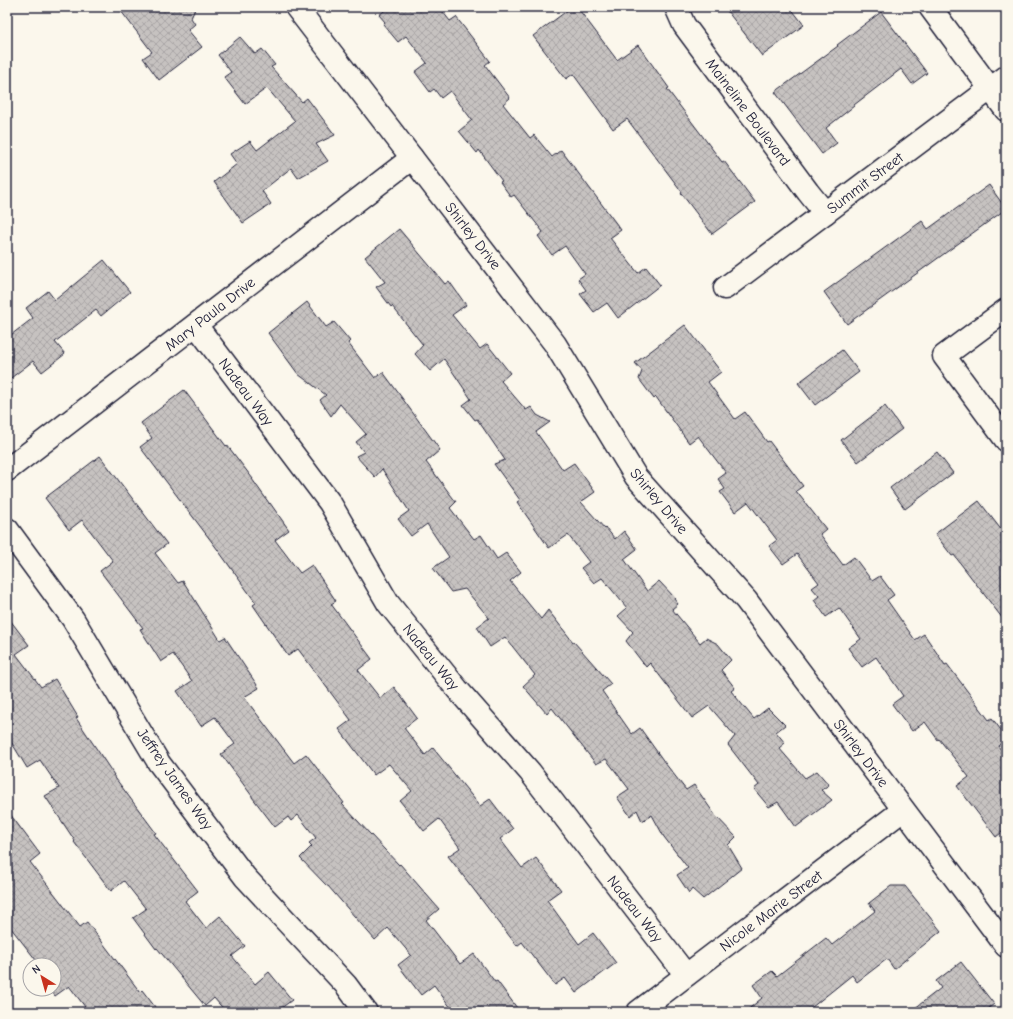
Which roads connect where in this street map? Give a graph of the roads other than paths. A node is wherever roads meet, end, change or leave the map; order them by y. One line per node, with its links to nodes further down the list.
1 (296, 7): 6 (street, Shirley Drive)
2 (676, 7): 7 (street, Maineline Boulevard)
3 (930, 7): 4 (street)
4 (998, 83): 5 (street); 7 (street, Summit Street)
5 (1006, 110)
6 (412, 158): 10 (street, Mary Paula Drive); 14 (street, Shirley Drive)
7 (825, 213): 8 (street, Summit Street)
8 (725, 288)
9 (1006, 310): 11 (street)
10 (196, 325): 12 (street, Mary Paula Drive); 16 (street, Nadeau Way)
11 (1006, 440)
12 (7, 470)
13 (7, 529): 17 (street, Jeffrey James Way)
14 (903, 810): 15 (street, Shirley Drive); 16 (street, Nicole Marie Street)
15 (1006, 946)
16 (686, 975): 18 (street, Nicole Marie Street)
17 (366, 1012)
18 (638, 1012)

